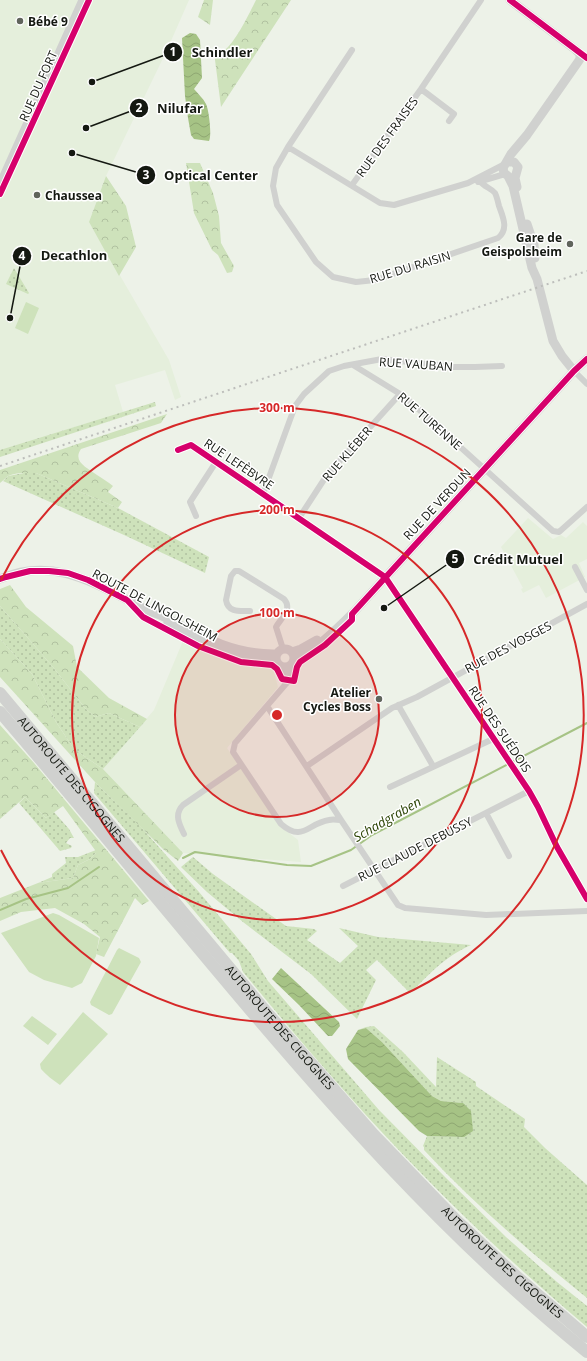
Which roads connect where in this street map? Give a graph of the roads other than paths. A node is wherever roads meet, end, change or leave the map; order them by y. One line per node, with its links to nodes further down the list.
1 (77, 0): 11 (main road, RUE DU FORT)
2 (83, 0): 14 (main road, RUE DU FORT)
3 (481, 0): 7 (street, RUE DES FRAISES)
4 (510, 0): 6 (main road)
5 (352, 50): 9 (street)
6 (584, 56): 10 (main road)
7 (421, 89): 8 (street); 15 (street, RUE DES FRAISES)
8 (449, 121)
9 (288, 147): 12 (street, RUE DU RAISIN); 15 (street)
10 (509, 169): 12 (street); 13 (street); 19 (main road)
11 (0, 172)
12 (480, 181): 13 (street)
13 (468, 183): 15 (street)
14 (0, 185)
15 (352, 185)
16 (587, 359): 19 (main road, RUE DE VERDUN)
17 (353, 365): 18 (street, RUE VAUBAN); 21 (street, RUE TURENNE); 25 (street, RUE VAUBAN)
18 (502, 366)
19 (574, 370): 20 (street); 24 (main road, RUE DE VERDUN)
20 (587, 384)
21 (400, 394): 24 (street, RUE TURENNE); 28 (street, RUE KLÉBER)
22 (178, 450): 23 (street, RUE LEFÈBVRE)
23 (216, 462): 25 (street, RUE LEFÈBVRE); 27 (street, RUE LEFÈBVRE)
24 (484, 469): 26 (street, RUE TURENNE); 30 (main road, RUE DE VERDUN)
25 (263, 494): 28 (street, RUE LEFÈBVRE)
26 (587, 507)
27 (196, 516)
28 (299, 518): 30 (street, RUE LEFÈBVRE)
29 (575, 567): 32 (street)
30 (385, 577): 35 (main road, RUE DE VERDUN); 36 (street, RUE DES SUÉDOIS)
31 (0, 580): 35 (main road, ROUTE DE LINGOLSHEIM)
32 (587, 590)
33 (587, 604): 36 (street, RUE DES VOSGES)
34 (250, 611): 35 (street)
35 (285, 658): 39 (street)
36 (452, 677): 38 (street, RUE DES VOSGES); 41 (street, RUE DES SUÉDOIS)
37 (0, 693): 55 (highway, AUTOROUTE DES CIGOGNES)
38 (398, 705): 43 (street, RUE DES VOSGES); 44 (street)
39 (267, 706): 42 (street); 43 (street)
40 (0, 712): 56 (highway, AUTOROUTE DES CIGOGNES)
41 (493, 739): 44 (street); 46 (street, RUE DES SUÉDOIS)
42 (241, 765): 48 (street); 49 (street)
43 (307, 766): 48 (street)
44 (433, 766): 45 (street)
45 (390, 787)
46 (528, 791): 47 (street, RUE CLAUDE DEBUSSY); 53 (street, RUE DES SUÉDOIS)
47 (486, 813): 50 (street, RUE CLAUDE DEBUSSY); 51 (street, RUE CLAUDE DEBUSSY)
48 (341, 820): 51 (street)
49 (184, 834)
50 (509, 856)
51 (374, 870): 52 (street, RUE CLAUDE DEBUSSY); 54 (street)
52 (343, 886)
53 (587, 899)
54 (587, 911)
55 (587, 1337)
56 (585, 1351)

